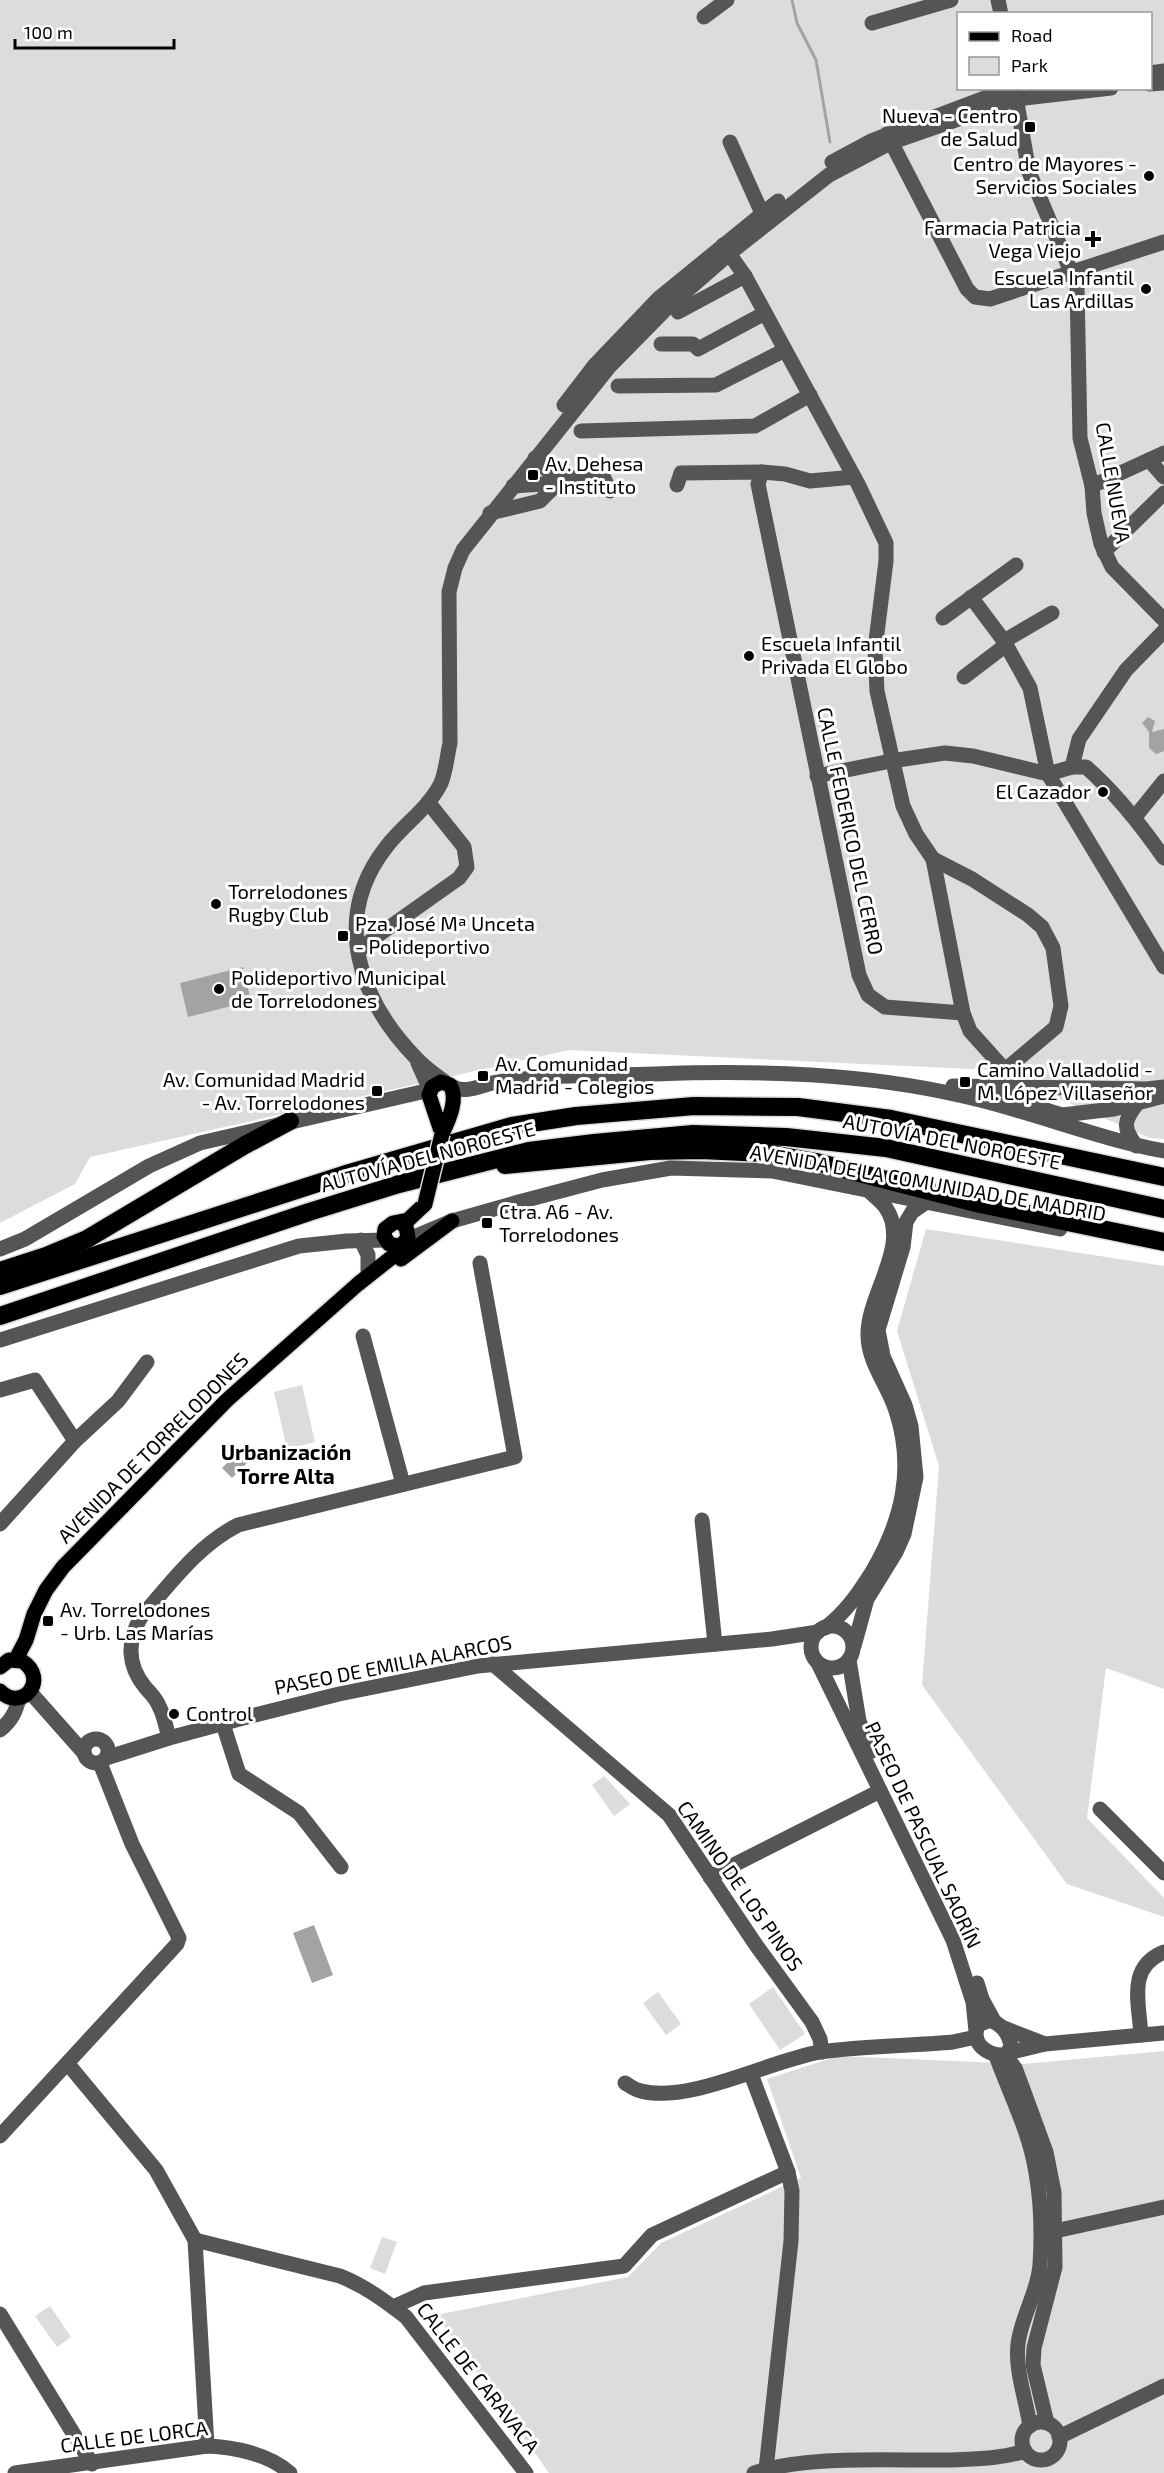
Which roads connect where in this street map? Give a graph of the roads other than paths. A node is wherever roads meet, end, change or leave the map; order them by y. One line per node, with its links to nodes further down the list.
1 (727, 0): 3 (street)
2 (951, 0): 4 (street)
3 (704, 17)
4 (872, 23)
5 (1062, 90): 6 (street)
6 (1014, 92): 7 (street); 12 (street, CALLE NUEVA)
7 (888, 139): 9 (street); 12 (street)
8 (730, 142): 9 (street)
9 (764, 218): 11 (street)
10 (1164, 242): 12 (street)
11 (727, 249): 13 (street); 22 (street); 29 (street)
12 (1071, 272): 30 (street, CALLE NUEVA)
13 (745, 276): 14 (street); 15 (street)
14 (678, 312)
15 (765, 312): 16 (street); 17 (street)
16 (661, 344)
17 (785, 350): 18 (street); 19 (street)
18 (618, 386)
19 (810, 395): 20 (street); 25 (street)
20 (581, 431)
21 (1164, 453): 23 (street)
22 (535, 458): 27 (street); 29 (street)
23 (1149, 460): 26 (street); 30 (street)
24 (762, 472): 25 (street); 28 (street); 46 (street, CALLE FEDERICO DEL CERRO)
25 (854, 477): 43 (street)
26 (1164, 477)
27 (559, 481): 29 (street); 31 (street); 33 (street)
28 (677, 485)
29 (513, 486): 33 (street)
30 (1092, 486): 34 (street, CALLE NUEVA)
31 (610, 491)
32 (1164, 493): 34 (street)
33 (490, 513): 48 (street)
34 (1104, 552): 39 (street, CALLE NUEVA)
35 (1016, 565): 36 (street)
36 (971, 597): 38 (street); 41 (street)
37 (1052, 613): 41 (street)
38 (943, 618)
39 (1164, 620)
40 (1164, 631): 44 (street)
41 (1005, 643): 42 (street); 45 (street)
42 (964, 677)
43 (891, 760): 45 (street); 46 (street); 51 (street)
44 (1072, 767): 45 (street); 49 (street)
45 (1048, 774): 53 (street)
46 (817, 776): 54 (street, CALLE FEDERICO DEL CERRO)
47 (1164, 781): 49 (street)
48 (428, 802): 52 (street); 52 (street)
49 (1135, 817): 50 (street)
50 (1164, 858)
51 (933, 859): 54 (street); 56 (street)
52 (358, 951): 55 (street)
53 (1164, 967)
54 (963, 1013): 56 (street)
55 (417, 1060): 58 (street); 61 (street); 63 (street)
56 (1005, 1070): 60 (street)
57 (902, 1083): 58 (street); 60 (street); 67 (street)
58 (448, 1084): 61 (main road); 66 (main road)
59 (1164, 1087): 60 (street)
60 (1004, 1089): 64 (street)
61 (430, 1090): 63 (street); 66 (main road)
62 (1164, 1096): 64 (street)
63 (395, 1098): 65 (street)
64 (1137, 1104): 67 (street)
65 (291, 1121): 83 (street); 85 (highway)
66 (443, 1124): 73 (main road, AVENIDA DE TORRELODONES, bridge)
67 (1136, 1146): 68 (street)
68 (1164, 1151)
69 (458, 1168): 74 (highway, AUTOVÍA DEL NOROESTE); 81 (highway); 90 (highway, AUTOVÍA DEL NOROESTE)
70 (1164, 1177): 88 (highway, AUTOVÍA DEL NOROESTE)
71 (870, 1192): 72 (street, AVENIDA DE LA COMUNIDAD DE MADRID); 75 (street, AVENIDA DE LA COMUNIDAD DE MADRID); 76 (street)
72 (925, 1203): 76 (street); 82 (street, AVENIDA DE LA COMUNIDAD DE MADRID)
73 (425, 1204): 77 (main road); 80 (main road, AVENIDA DE TORRELODONES)
74 (1164, 1209)
75 (452, 1221): 80 (street, AVENIDA DE LA COMUNIDAD DE MADRID); 89 (main road, AVENIDA DE TORRELODONES)
76 (899, 1222): 99 (street, PASEO DE PASCUAL SAORÍN)
77 (401, 1223): 79 (main road); 80 (main road)
78 (362, 1240): 79 (street); 86 (street); 92 (street)
79 (386, 1240): 80 (main road); 86 (main road, AVENIDA DE TORRELODONES)
80 (407, 1240): 87 (main road, AVENIDA DE TORRELODONES)
81 (1164, 1242)
82 (1164, 1246)
83 (0, 1249)
84 (480, 1263): 96 (street)
85 (0, 1271)
86 (368, 1271): 87 (main road, AVENIDA DE TORRELODONES)
87 (358, 1284): 89 (main road, AVENIDA DE TORRELODONES)
88 (0, 1286)
89 (336, 1305): 106 (main road, AVENIDA DE TORRELODONES)
90 (0, 1316)
91 (363, 1336): 96 (street)
92 (0, 1341)
93 (147, 1362): 95 (street)
94 (0, 1390): 95 (street)
95 (75, 1441): 98 (street)
96 (403, 1484): 114 (street)
97 (702, 1520): 102 (street)
98 (0, 1524)
99 (899, 1532): 100 (street, PASEO DE PASCUAL SAORÍN); 103 (street, PASEO DE PASCUAL SAORÍN)
100 (822, 1630): 101 (street, PASEO DE EMILIA ALARCOS); 103 (street); 104 (street)
101 (772, 1639): 102 (street, PASEO DE EMILIA ALARCOS); 104 (street, PASEO DE EMILIA ALARCOS)
102 (715, 1644): 105 (street, PASEO DE EMILIA ALARCOS)
103 (851, 1653): 104 (street); 124 (street, PASEO DE PASCUAL SAORÍN)
104 (815, 1657): 118 (street, PASEO DE PASCUAL SAORÍN)
105 (531, 1660): 107 (street, PASEO DE EMILIA ALARCOS); 109 (street)
106 (22, 1662): 108 (main road); 110 (main road, AVENIDA DE TORRELODONES)
107 (493, 1664): 109 (street, CAMINO DE LOS PINOS); 112 (street, PASEO DE EMILIA ALARCOS)
108 (0, 1667)
109 (522, 1688): 122 (street, CAMINO DE LOS PINOS)
110 (11, 1694): 111 (main road); 113 (street); 115 (street)
111 (0, 1709)
112 (224, 1724): 114 (street, PASEO DE EMILIA ALARCOS); 120 (street)
113 (0, 1730)
114 (169, 1738): 116 (street, PASEO DE EMILIA ALARCOS)
115 (94, 1745): 116 (street, PASEO DE EMILIA ALARCOS); 117 (street); 117 (street)
116 (142, 1746): 117 (street, PASEO DE EMILIA ALARCOS)
117 (103, 1760): 131 (street)
118 (880, 1791): 122 (street); 126 (street, PASEO DE PASCUAL SAORÍN)
119 (1100, 1809): 121 (street)
120 (341, 1867)
121 (1164, 1873)
122 (710, 1877): 129 (street, CAMINO DE LOS PINOS)
123 (1164, 1952): 127 (street)
124 (999, 2025): 126 (street); 128 (street); 130 (street)
125 (1164, 2033): 127 (street)
126 (976, 2034): 129 (street); 130 (street)
127 (1141, 2035): 128 (street)
128 (1045, 2044): 130 (street)
129 (822, 2052): 132 (street)
130 (1003, 2055): 137 (street)
131 (68, 2064): 134 (street); 138 (street)
132 (751, 2074): 133 (street); 135 (street)
133 (625, 2083)
134 (0, 2136)
135 (788, 2172): 139 (street); 149 (street)
136 (1164, 2207): 137 (street)
137 (1047, 2233): 142 (street); 143 (street)
138 (195, 2240): 139 (street, CALLE DE CARAVACA); 145 (street)
139 (393, 2307): 152 (street, CALLE DE CARAVACA)
140 (0, 2314): 148 (street)
141 (1164, 2386): 144 (street)
142 (1047, 2423): 143 (street); 144 (street)
143 (1030, 2426): 147 (street)
144 (1059, 2438): 146 (street)
145 (207, 2446): 148 (street, CALLE DE LORCA); 151 (street, CALLE DE LORCA)
146 (1051, 2457): 147 (street); 153 (street)
147 (1032, 2461): 149 (street)
148 (92, 2464): 150 (street, CALLE DE LORCA)
149 (760, 2471)
150 (15, 2473)
151 (290, 2473)
152 (526, 2473)
153 (1053, 2473)

